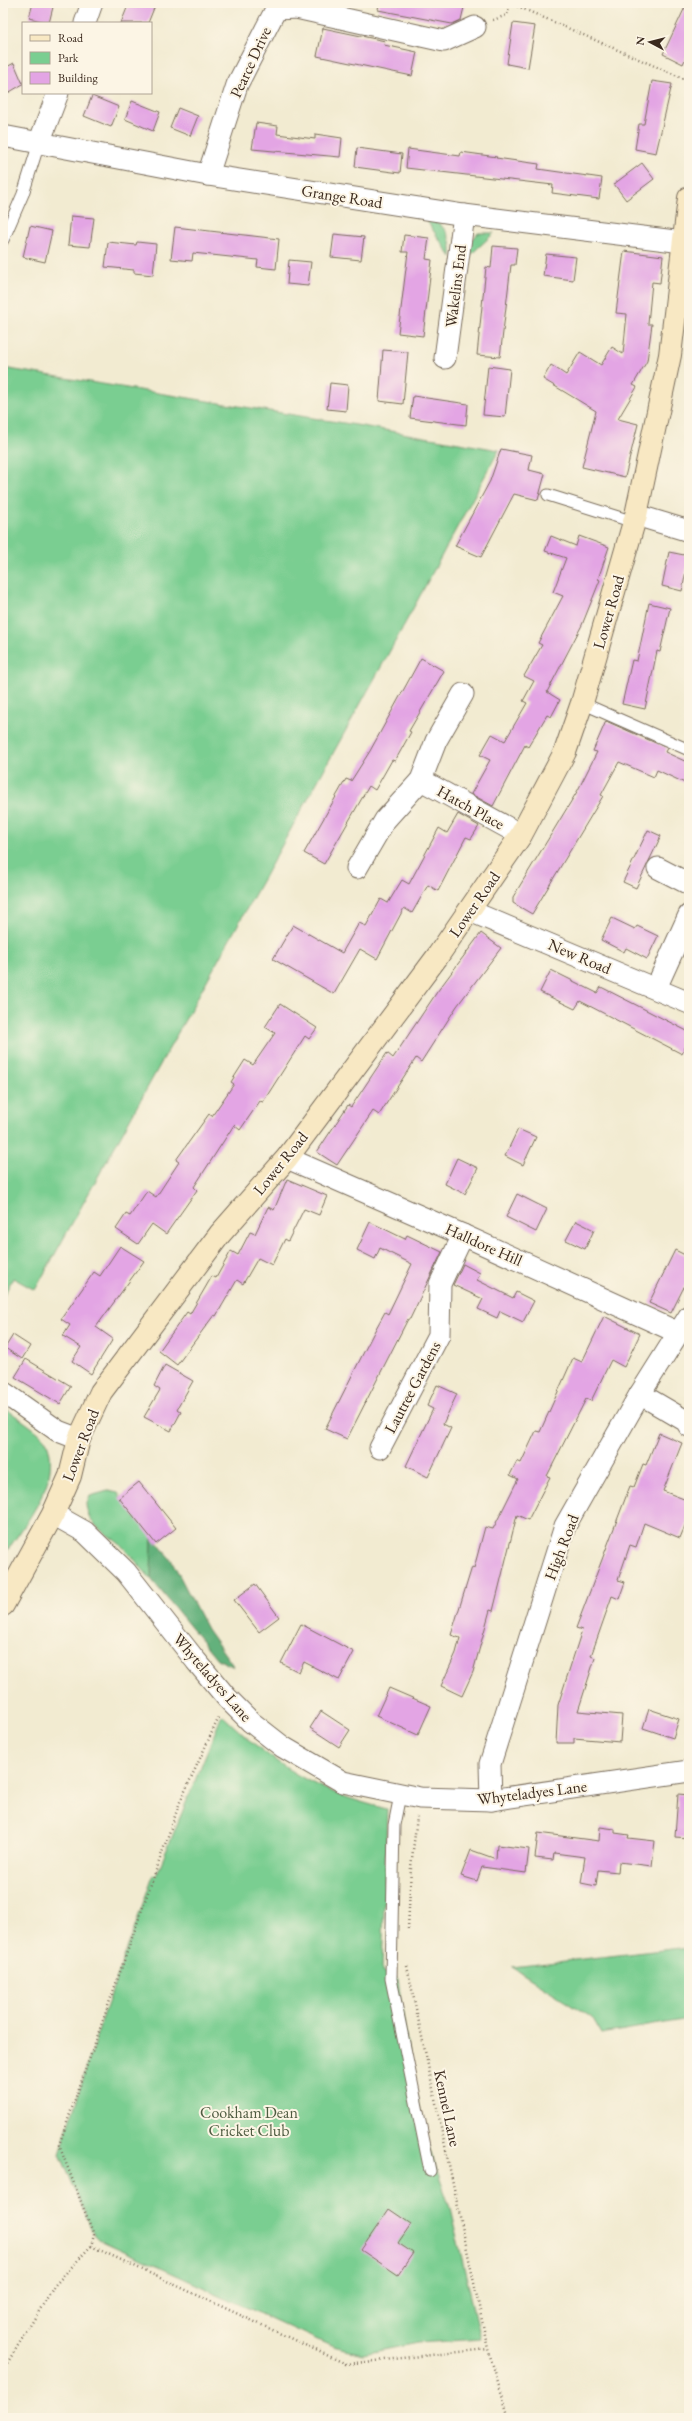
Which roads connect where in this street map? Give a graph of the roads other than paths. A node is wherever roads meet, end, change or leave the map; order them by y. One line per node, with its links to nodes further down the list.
1 (92, 3): 2 (street)
2 (84, 22)
3 (475, 27): 7 (street, Pearce Drive)
4 (58, 94): 6 (street)
5 (4, 139): 6 (street, Grange Road)
6 (39, 143): 7 (street, Grange Road); 10 (lane)
7 (208, 175): 9 (street, Grange Road)
8 (689, 198): 11 (street, Lower Road)
9 (464, 215): 11 (street, Grange Road); 12 (street, Wakelins End)
10 (3, 240)
11 (683, 242): 14 (street, Lower Road)
12 (445, 358)
13 (548, 495): 14 (lane)
14 (635, 518): 15 (street); 17 (street, Lower Road)
15 (689, 531)
16 (463, 694): 19 (street, Hatch Place)
17 (582, 703): 18 (lane); 20 (street, Lower Road)
18 (689, 750)
19 (421, 780): 20 (street, Hatch Place); 21 (street, Hatch Place)
20 (521, 835): 24 (street, Lower Road)
21 (357, 868)
22 (658, 868): 23 (street)
23 (689, 884)
24 (470, 911): 26 (street, New Road); 28 (street, Lower Road)
25 (689, 915): 26 (street)
26 (656, 988): 27 (street, New Road)
27 (689, 1003)
28 (287, 1158): 29 (street, Halldore Hill); 34 (street, Lower Road)
29 (463, 1235): 30 (street, Halldore Hill); 35 (street, Lautree Gardens)
30 (684, 1325): 32 (street, High Road)
31 (3, 1392): 34 (street)
32 (640, 1394): 33 (street); 40 (street, High Road)
33 (689, 1426)
34 (80, 1439): 36 (street, Lower Road)
35 (380, 1448)
36 (52, 1514): 37 (street, Lower Road); 39 (street, Whyteladyes Lane)
37 (3, 1605)
38 (689, 1771): 40 (street, Whyteladyes Lane)
39 (400, 1795): 40 (street, Whyteladyes Lane); 41 (lane)
40 (491, 1800)
41 (430, 2171)

